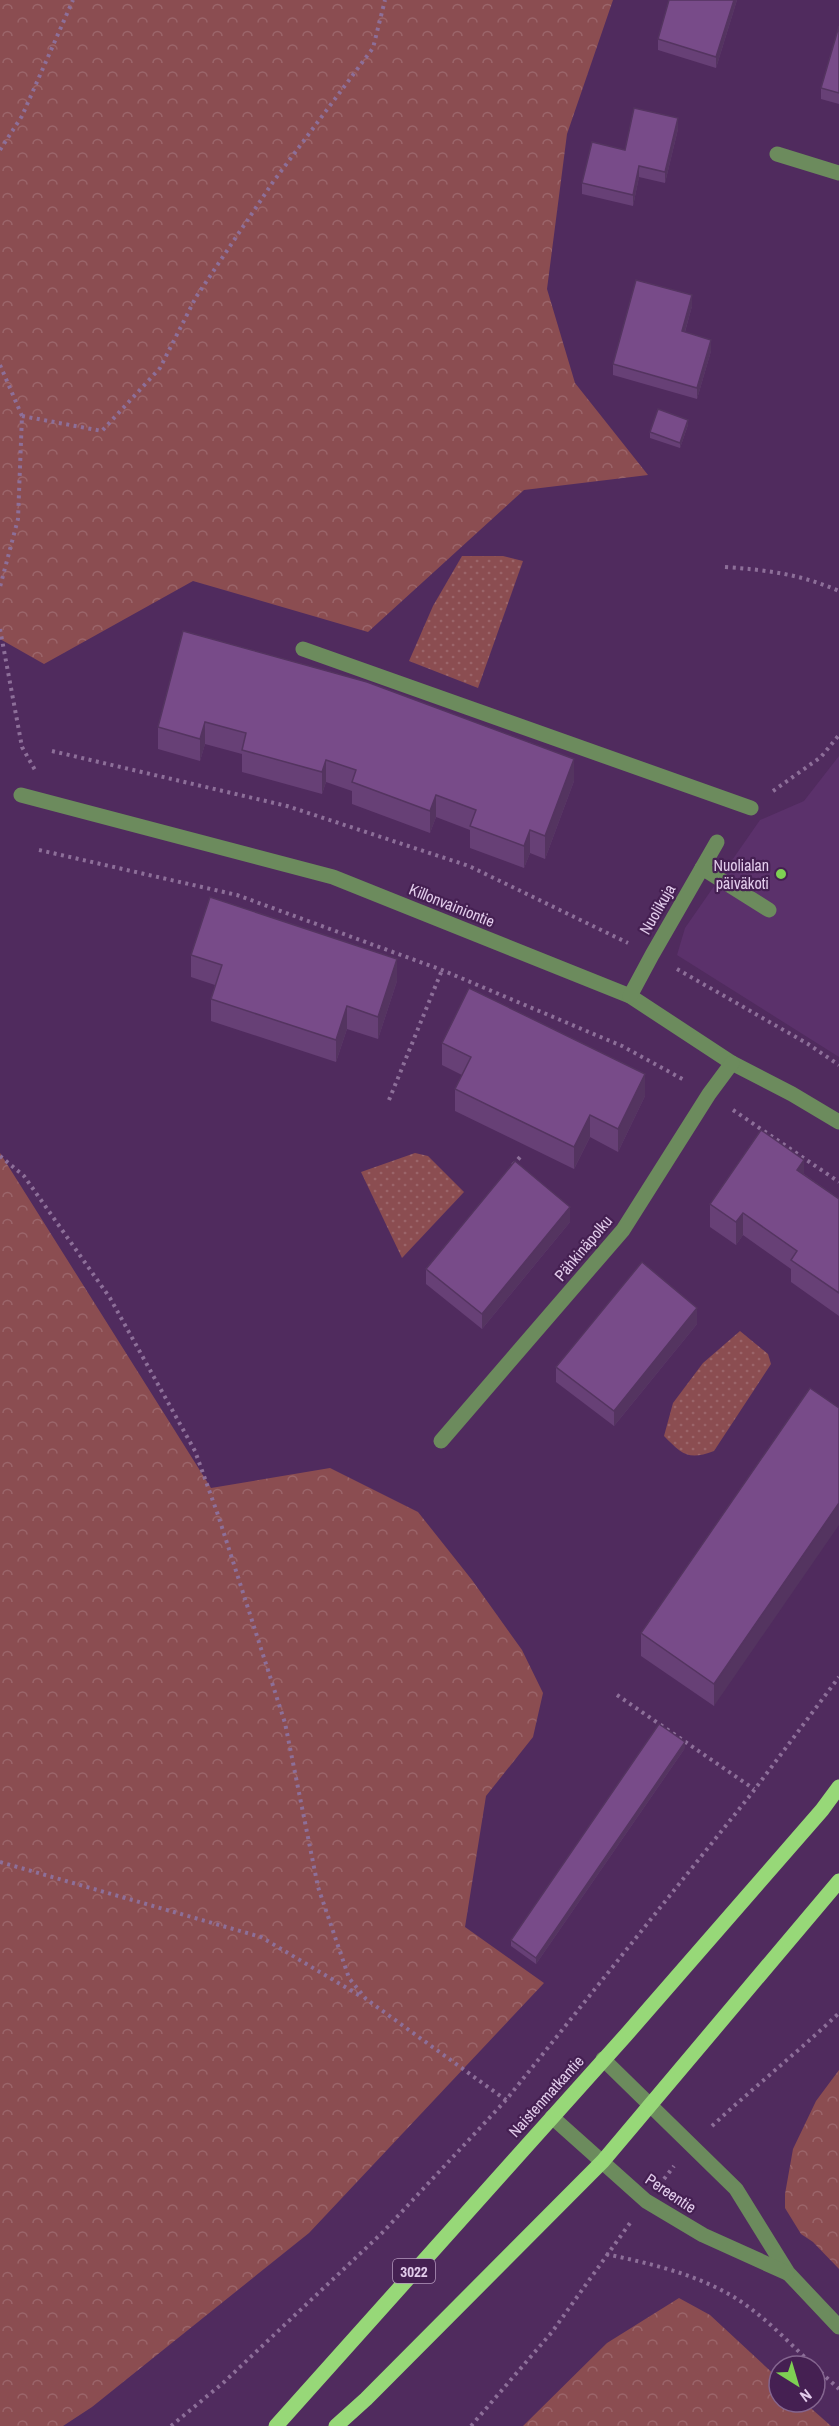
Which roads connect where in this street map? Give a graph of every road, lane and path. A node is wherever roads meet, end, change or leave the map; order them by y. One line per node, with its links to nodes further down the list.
1 (73, 0): 3 (path)
2 (385, 0): 7 (path)
3 (0, 150)
4 (777, 154): 5 (street)
5 (839, 173)
6 (0, 364): 7 (path)
7 (22, 416): 9 (path)
8 (725, 567): 10 (path)
9 (0, 587)
10 (839, 591)
11 (0, 629): 16 (path)
12 (303, 649): 17 (street)
13 (839, 735): 17 (path)
14 (52, 751): 22 (path)
15 (21, 795): 16 (street, Killonvainiontie)
16 (54, 805): 24 (street, Killonvainiontie)
17 (751, 808)
18 (717, 842): 20 (street, Nuolikuja)
19 (39, 850): 23 (path)
20 (702, 868): 21 (street); 22 (street, Nuolikuja)
21 (769, 910)
22 (652, 955): 24 (street, Nuolikuja); 26 (path)
23 (442, 970): 27 (path); 28 (path)
24 (630, 996): 25 (street, Killonvainiontie)
25 (732, 1063): 27 (street, Pähkinäpolku); 29 (street, Killonvainiontie)
26 (839, 1065)
27 (709, 1094): 33 (path); 34 (street, Pähkinäpolku)
28 (389, 1100)
29 (839, 1122)
30 (0, 1156): 41 (path)
31 (521, 1156): 32 (path)
32 (506, 1174)
33 (839, 1182)
34 (441, 1441)
35 (839, 1677): 38 (path)
36 (617, 1695): 38 (path)
37 (839, 1787): 42 (main road, Naistenmatkantie / 3022)
38 (754, 1789): 43 (path)
39 (0, 1862): 41 (path)
40 (839, 1881): 44 (main road)
41 (366, 1999): 43 (path)
42 (603, 2059): 44 (street, Pereentie); 45 (main road, Naistenmatkantie / 3022)
43 (506, 2100): 53 (path)
44 (651, 2106): 46 (main road); 48 (street, Pereentie)
45 (552, 2117): 46 (street, Pereentie); 54 (main road, Naistenmatkantie / 3022)
46 (603, 2161): 48 (street, Pereentie); 55 (main road)
47 (606, 2254): 50 (path)
48 (788, 2273): 49 (street, Pereentie)
49 (839, 2327)
50 (800, 2354)
51 (827, 2378): 52 (path)
52 (839, 2389)
53 (171, 2426)
54 (276, 2426)
55 (336, 2426)

